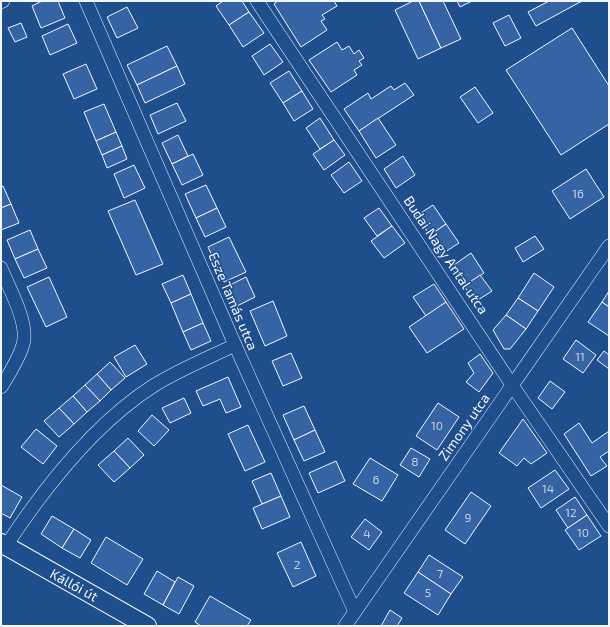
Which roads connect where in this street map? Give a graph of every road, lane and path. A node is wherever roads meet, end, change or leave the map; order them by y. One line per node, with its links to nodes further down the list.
1 (86, 1): 5 (street, Esze Tamás utca)
2 (257, 1): 6 (street, Budai Nagy Antal utca)
3 (609, 246): 6 (street, Zimony utca)
4 (1, 268): 7 (street)
5 (235, 344): 9 (street); 10 (street, Esze Tamás utca)
6 (512, 385): 8 (street, Budai Nagy Antal utca); 10 (street, Zimony utca)
7 (1, 387)
8 (609, 526)
9 (4, 545): 11 (main road, Kállói út)
10 (355, 612): 12 (street, Zimony utca)
11 (147, 626)
12 (345, 626)

